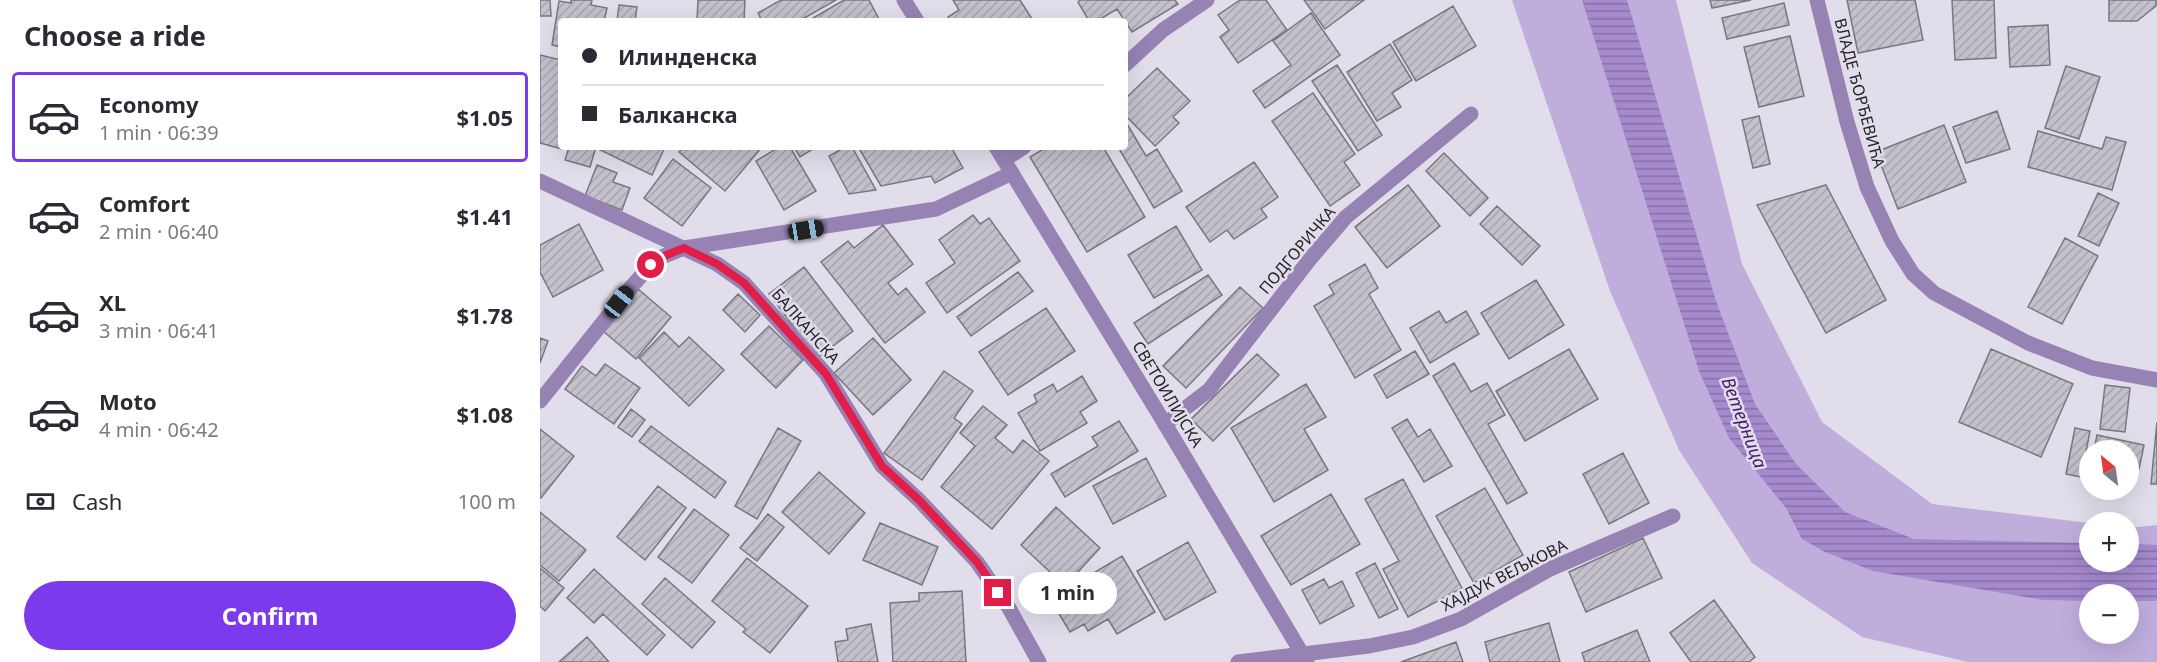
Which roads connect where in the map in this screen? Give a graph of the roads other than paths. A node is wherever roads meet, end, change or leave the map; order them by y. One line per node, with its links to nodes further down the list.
1 (903, 0): 4 (street)
2 (1207, 0): 5 (street)
3 (1817, 0): 11 (street, ВЛАДЕ ЂОРЂЕВИЋА)
4 (915, 18)
5 (1128, 62)
6 (1471, 114): 13 (street, ПОДГОРИЧКА)
7 (1000, 153): 8 (street, СВЕТОИЛИЈСКА)
8 (1012, 173): 10 (street); 13 (street, СВЕТОИЛИЈСКА)
9 (540, 181): 10 (street, БАЛКАНСКА)
10 (684, 248): 12 (street); 16 (street, БАЛКАНСКА)
11 (2157, 380)
12 (540, 401)
13 (1165, 424): 15 (street, СВЕТОИЛИЈСКА)
14 (1673, 516): 15 (street, ХАЈДУК ВЕЉКОВА)
15 (1304, 658): 17 (street, ХАЈДУК ВЕЉКОВА)
16 (1039, 662)
17 (1238, 662)

